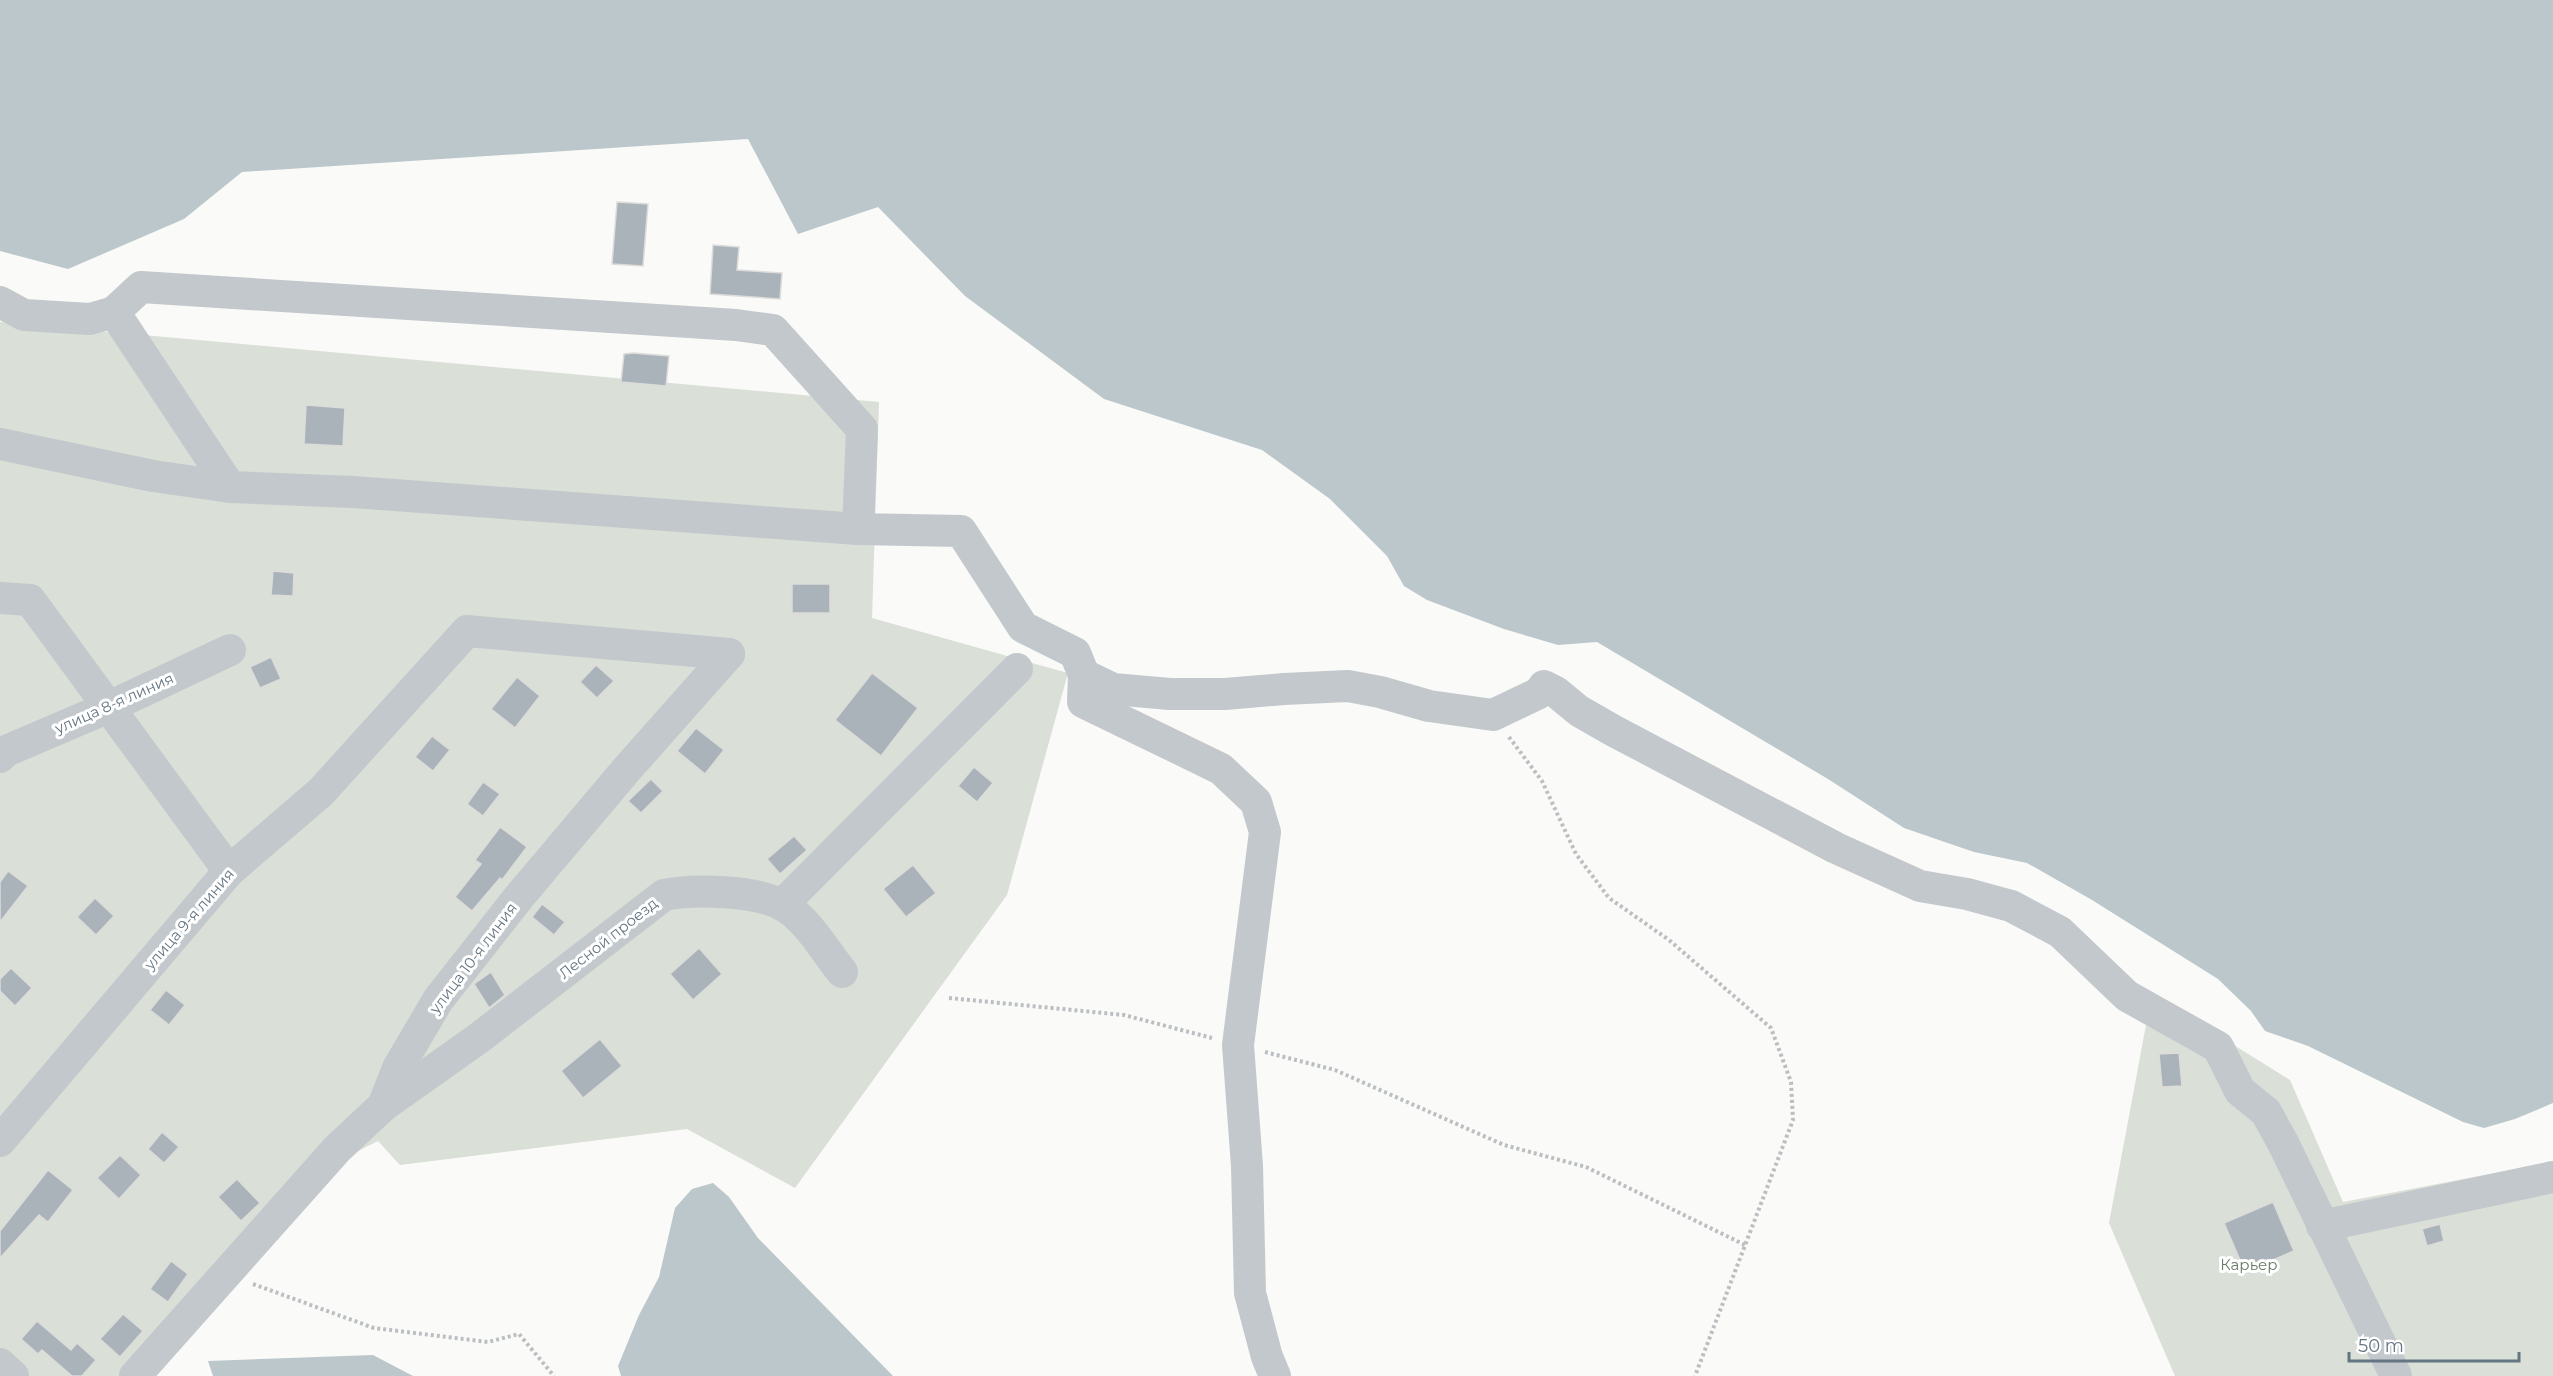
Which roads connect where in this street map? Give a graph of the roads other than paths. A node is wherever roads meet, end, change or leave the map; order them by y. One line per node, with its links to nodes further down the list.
1 (0, 302): 2 (street)
2 (114, 312): 4 (street); 5 (street)
3 (0, 444): 4 (street)
4 (230, 487): 5 (street)
5 (858, 529): 10 (street)
6 (0, 598): 11 (street)
7 (467, 631): 13 (street, улица 9-я линия); 16 (street, улица 10-я линия)
8 (230, 650): 11 (street, улица 8-я линия)
9 (1017, 669): 14 (street)
10 (1084, 675): 19 (street); 23 (street)
11 (109, 708): 12 (street, улица 8-я линия); 13 (street)
12 (0, 758)
13 (229, 871): 17 (street, улица 9-я линия)
14 (782, 905): 15 (street, Лесной проезд); 16 (street, Лесной проезд)
15 (842, 972)
16 (382, 1107): 22 (street, улица 10-я линия)
17 (0, 1141)
18 (2553, 1177): 19 (street)
19 (2322, 1226): 24 (street)
20 (0, 1364): 21 (street)
21 (13, 1376)
22 (135, 1376)
23 (1275, 1376)
24 (2396, 1376)

